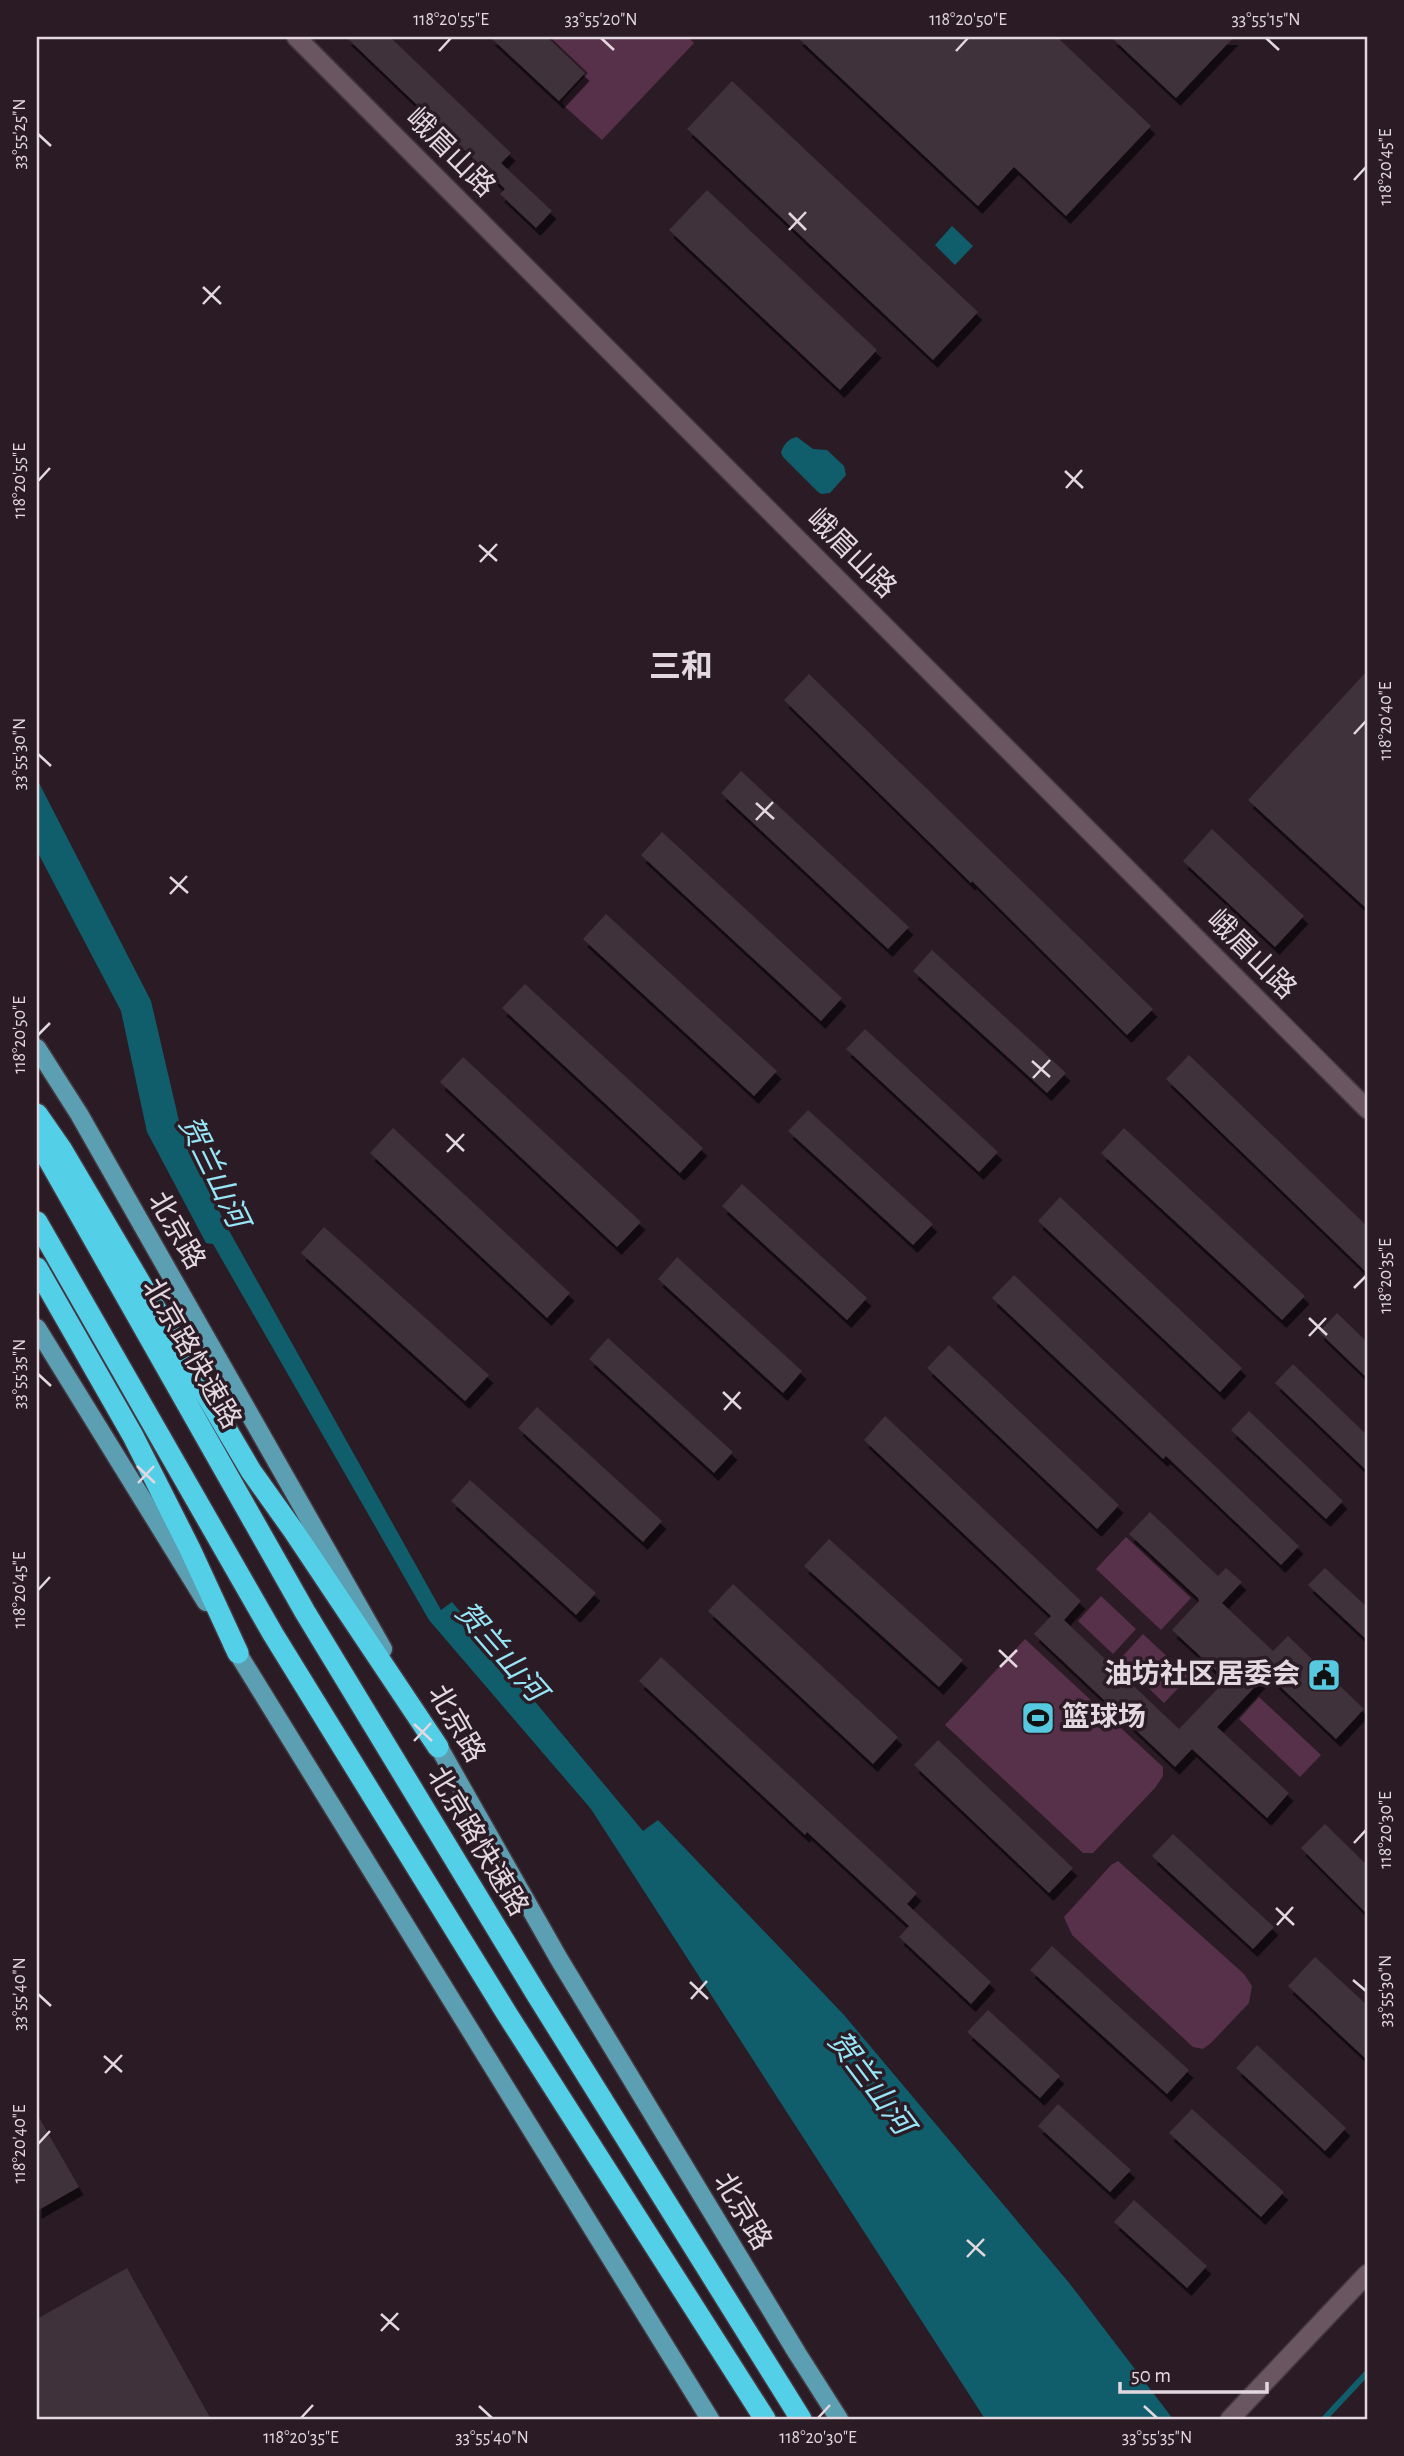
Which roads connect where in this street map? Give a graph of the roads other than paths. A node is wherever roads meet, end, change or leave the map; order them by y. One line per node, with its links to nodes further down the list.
1 (296, 37): 3 (street, 峨眉山路)
2 (37, 1048): 10 (main road, 北京路)
3 (1367, 1109)
4 (37, 1114): 10 (highway)
5 (37, 1139): 14 (highway, 北京路快速路)
6 (37, 1222): 13 (highway)
7 (37, 1268): 9 (highway)
8 (37, 1328): 9 (main road)
9 (238, 1653): 12 (main road)
10 (438, 1747): 15 (main road, 北京路)
11 (1367, 2274): 16 (street)
12 (710, 2419)
13 (765, 2419)
14 (801, 2419)
15 (839, 2419)
16 (1230, 2419)

